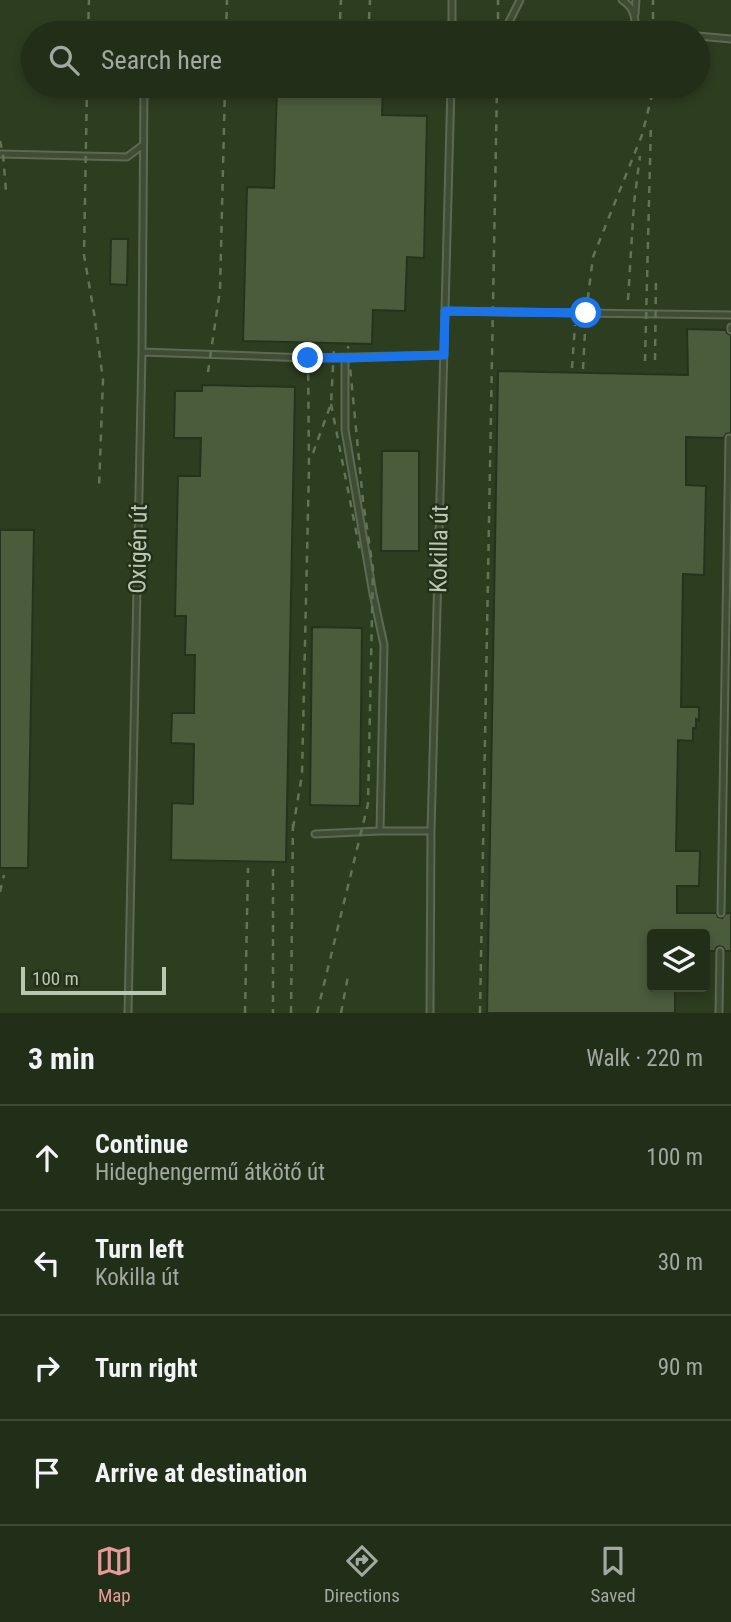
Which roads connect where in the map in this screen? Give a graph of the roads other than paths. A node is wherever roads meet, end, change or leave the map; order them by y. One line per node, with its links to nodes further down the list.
1 (452, 0): 6 (lane)
2 (520, 0): 7 (lane)
3 (622, 0): 5 (lane)
4 (636, 0): 5 (lane)
5 (635, 15): 8 (lane)
6 (452, 21)
7 (510, 21)
8 (635, 21)
9 (710, 37): 10 (lane)
10 (731, 39)
11 (144, 98): 13 (lane, Oxigén út)
12 (451, 98): 15 (lane, Kokilla út)
13 (144, 145): 14 (lane); 17 (lane, Oxigén út)
14 (0, 154)
15 (445, 311): 16 (lane); 18 (lane, Kokilla út)
16 (731, 315)
17 (142, 352): 19 (lane); 26 (lane, Oxigén út)
18 (444, 355): 19 (lane); 22 (lane, Kokilla út)
19 (345, 358): 21 (lane)
20 (729, 438): 24 (lane)
21 (380, 831): 22 (lane); 23 (lane)
22 (431, 831): 27 (lane, Kokilla út)
23 (315, 834)
24 (721, 913)
25 (720, 951): 28 (lane)
26 (128, 1013)
27 (430, 1013)
28 (719, 1013)

